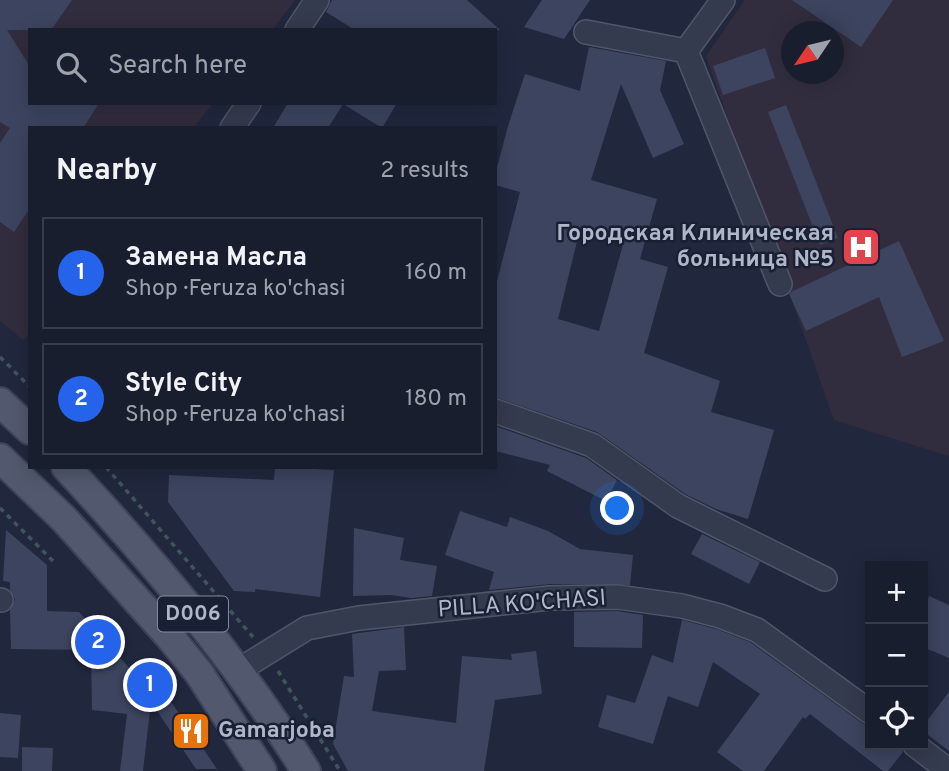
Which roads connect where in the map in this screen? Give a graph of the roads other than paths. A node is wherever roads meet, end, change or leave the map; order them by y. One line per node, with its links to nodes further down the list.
1 (317, 0): 3 (street)
2 (723, 0): 5 (street)
3 (298, 28)
4 (586, 32): 5 (street)
5 (686, 51): 8 (street)
6 (247, 105): 7 (street)
7 (233, 126)
8 (780, 284)
9 (0, 402): 11 (main road)
10 (497, 412): 14 (street)
11 (28, 428)
12 (0, 458): 18 (main road, D006)
13 (68, 469): 15 (main road, D006)
14 (825, 579)
15 (239, 670): 16 (street, PILLA KO'CHASI); 19 (main road, D006)
16 (865, 708)
17 (921, 750): 20 (street)
18 (262, 771)
19 (306, 771)
20 (948, 771)

